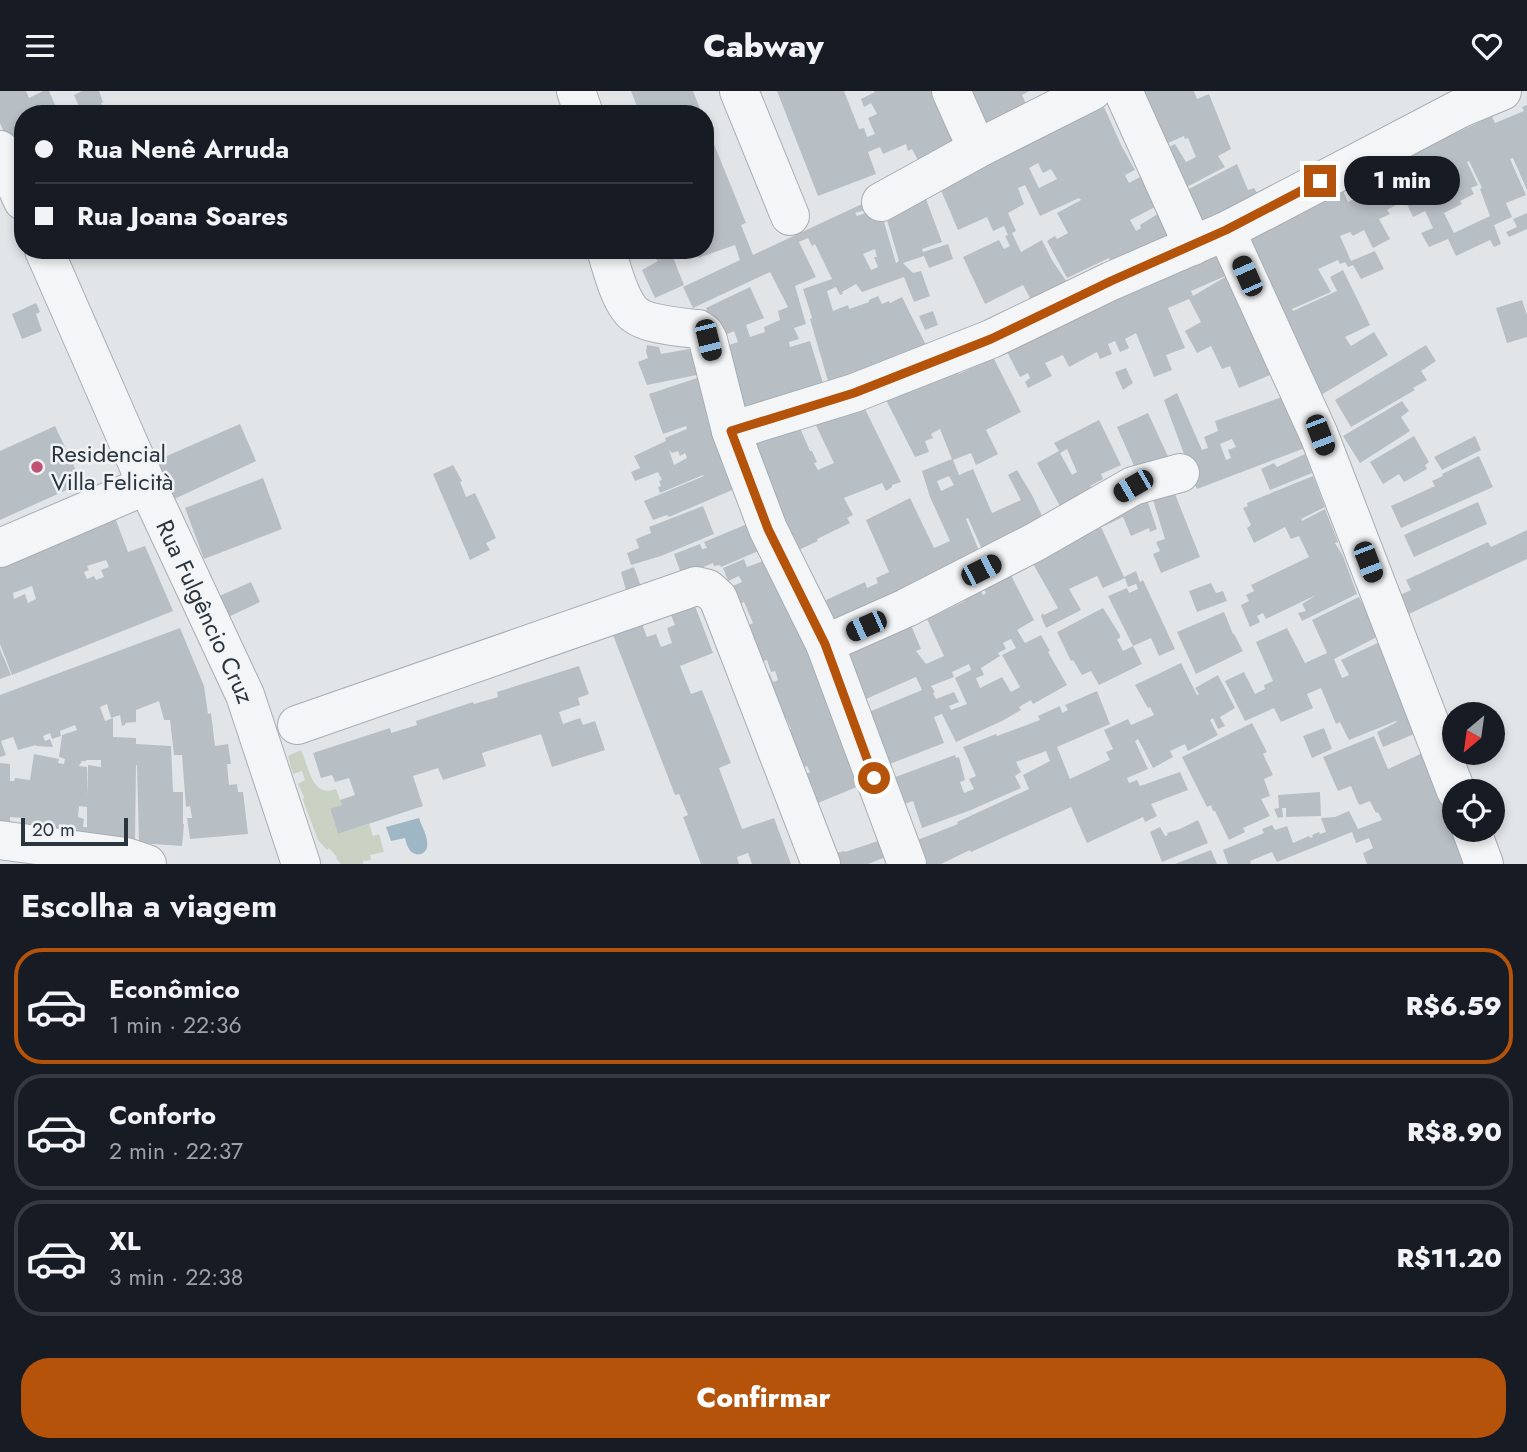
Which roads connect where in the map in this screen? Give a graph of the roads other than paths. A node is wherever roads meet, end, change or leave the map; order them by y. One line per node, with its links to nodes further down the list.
1 (739, 91): 11 (street)
2 (951, 91): 7 (street)
3 (1092, 91): 7 (street)
4 (1123, 91): 12 (street)
5 (1502, 91): 6 (street)
6 (1457, 99): 12 (street)
7 (977, 149): 10 (street)
8 (0, 150): 9 (street)
9 (14, 181)
10 (880, 202)
11 (790, 216)
12 (1210, 238): 15 (street); 21 (street)
13 (48, 259): 17 (street, Rua Fulgêncio Cruz)
14 (609, 259): 15 (street)
15 (731, 431): 19 (street)
16 (1180, 473): 19 (street)
17 (146, 485): 18 (street); 25 (street, Rua Fulgêncio Cruz)
18 (0, 548)
19 (825, 644): 27 (street)
20 (297, 725): 26 (street)
21 (1451, 779)
22 (0, 840): 24 (street)
23 (1476, 842): 28 (street)
24 (147, 864)
25 (301, 864)
26 (821, 864)
27 (907, 864)
28 (1484, 864)

